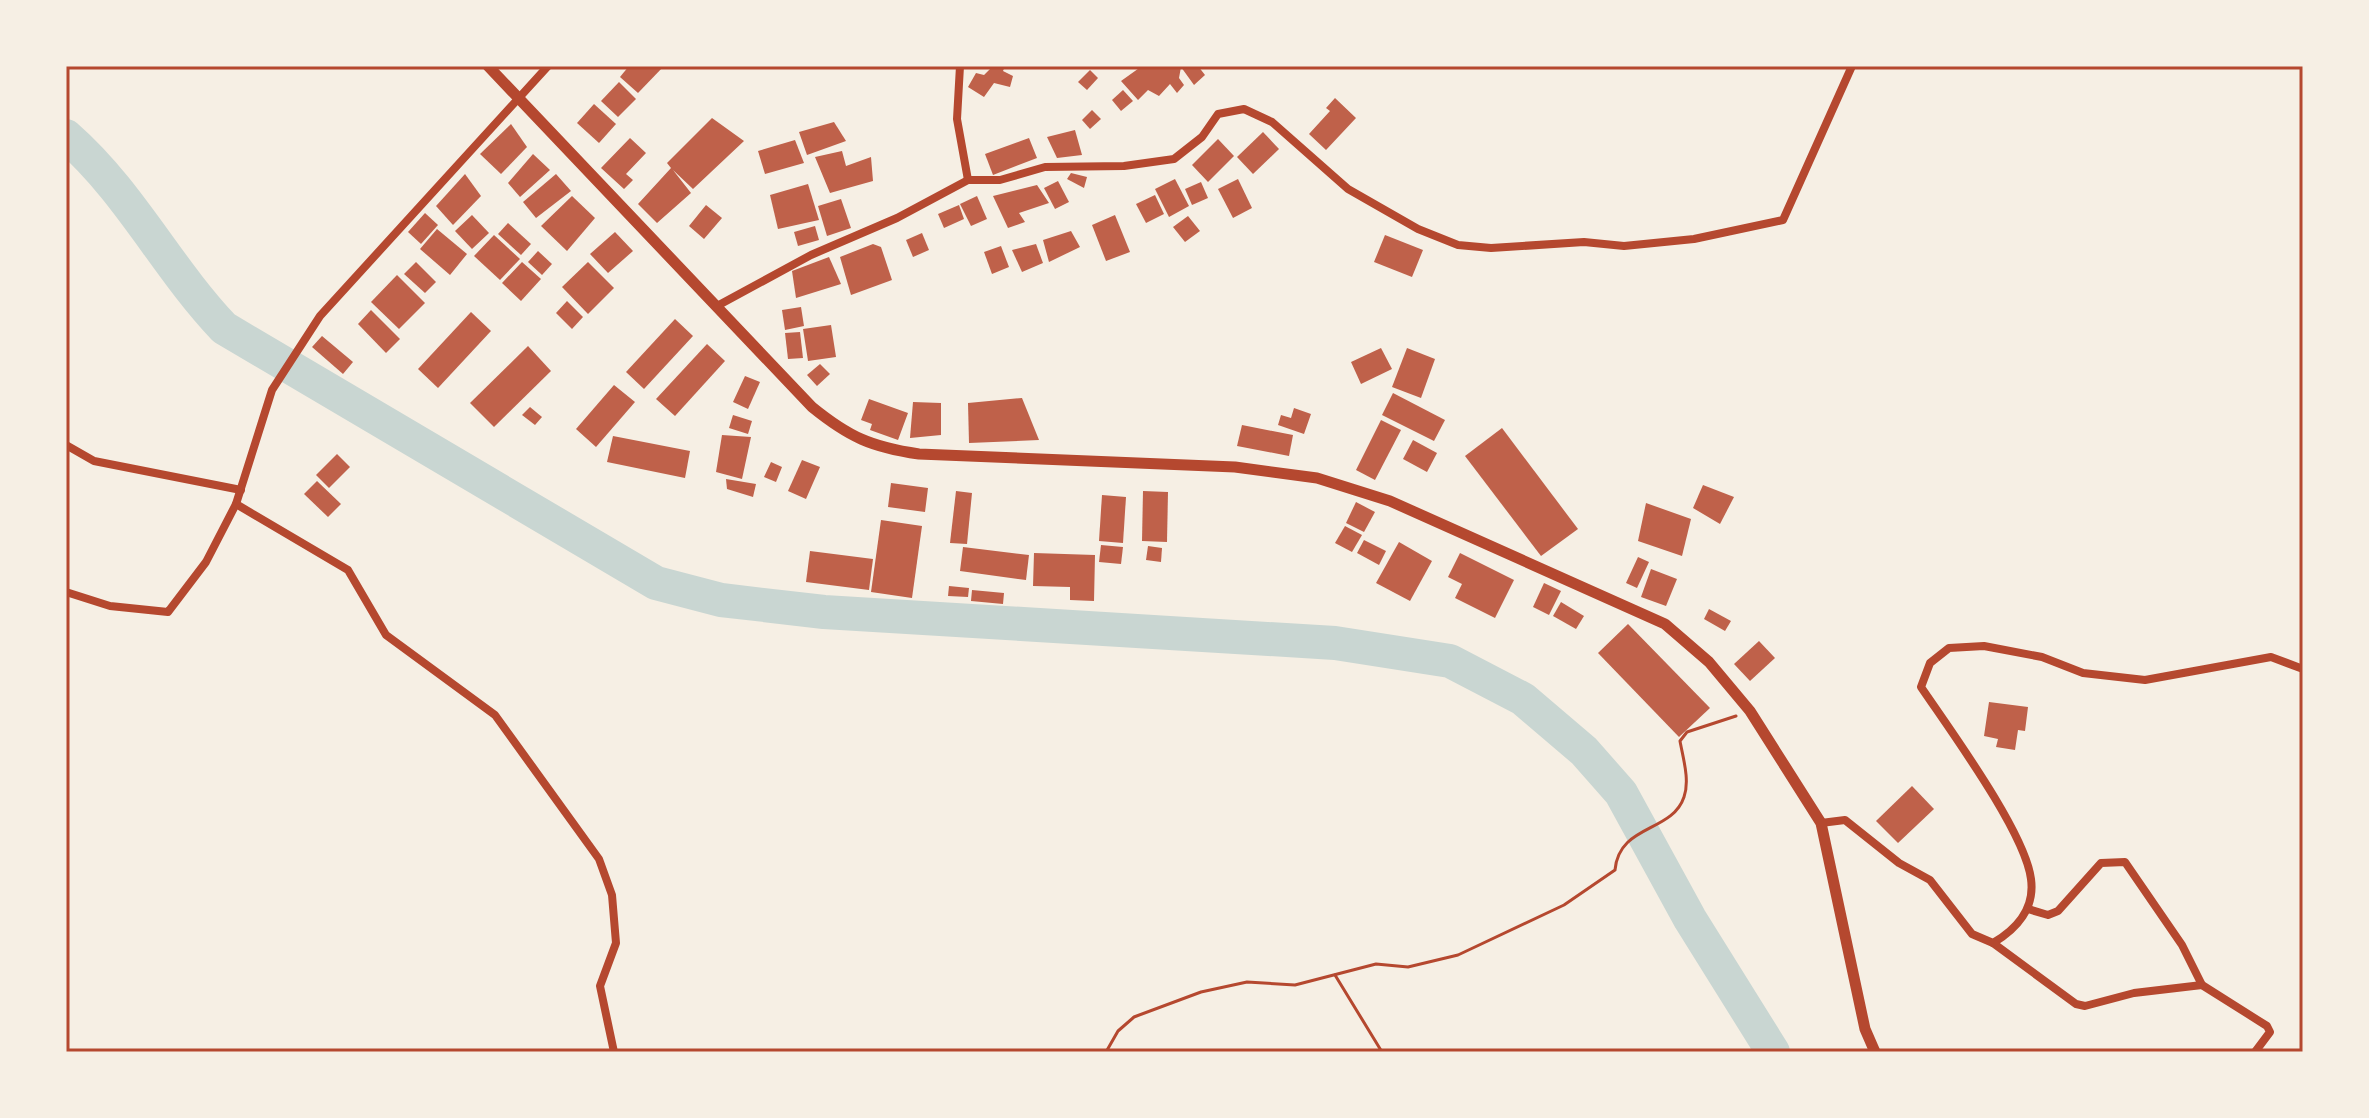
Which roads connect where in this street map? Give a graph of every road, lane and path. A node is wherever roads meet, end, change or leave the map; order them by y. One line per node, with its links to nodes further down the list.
1 (488, 66): 5 (main road)
2 (548, 66): 5 (street)
3 (960, 66): 6 (street)
4 (1852, 66): 6 (street)
5 (519, 100): 7 (main road); 9 (street)
6 (968, 180): 7 (street)
7 (717, 306): 13 (main road)
8 (66, 445): 9 (street)
9 (241, 490): 10 (street)
10 (236, 504): 11 (street); 19 (street)
11 (66, 592)
12 (2303, 669): 15 (street)
13 (1750, 711): 14 (main road); 17 (path)
14 (1821, 823): 16 (street); 22 (main road)
15 (2028, 909): 16 (street); 18 (street)
16 (1993, 943): 18 (street)
17 (1335, 975): 20 (path); 21 (path)
18 (2202, 985): 23 (street)
19 (614, 1052)
20 (1106, 1052)
21 (1382, 1052)
22 (1875, 1052)
23 (2255, 1052)

